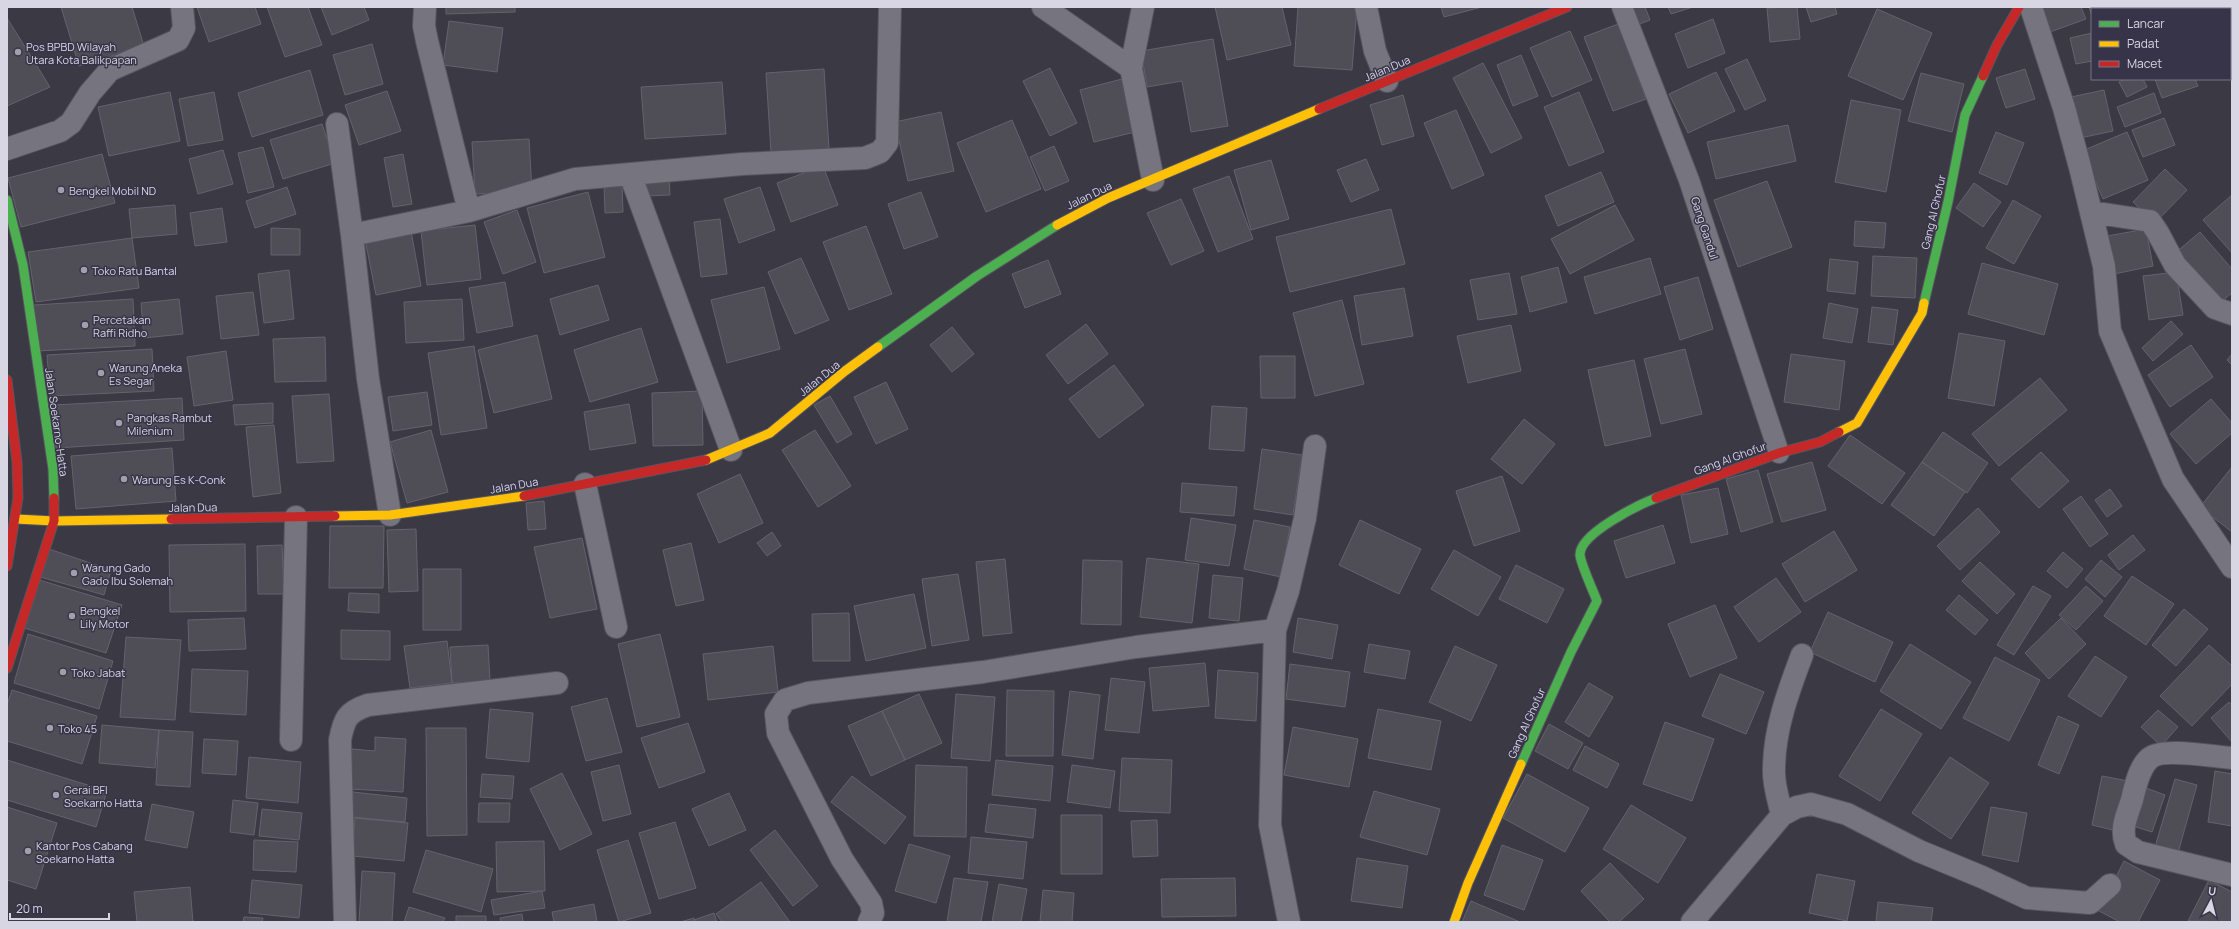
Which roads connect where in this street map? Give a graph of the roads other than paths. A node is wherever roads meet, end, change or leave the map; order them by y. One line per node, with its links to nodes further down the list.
1 (182, 7): 14 (street)
2 (425, 7): 18 (street)
3 (890, 7): 15 (street)
4 (1042, 7): 11 (street)
5 (1142, 7): 11 (street)
6 (1366, 7): 12 (street)
7 (1567, 7): 12 (main road, Jalan Dua)
8 (1622, 7): 25 (lane, Gang Gandul)
9 (2019, 7): 25 (main road, Gang Al Ghofur)
10 (2031, 7): 19 (street)
11 (1131, 68): 16 (street)
12 (1387, 81): 16 (main road, Jalan Dua)
13 (337, 124): 20 (street)
14 (7, 149)
15 (630, 174): 18 (street); 24 (street)
16 (1153, 180): 24 (main road, Jalan Dua)
17 (7, 200): 30 (main road, Jalan Soekarno-Hatta)
18 (469, 211): 20 (street)
19 (2091, 212): 21 (street); 32 (street)
20 (352, 236): 27 (street)
21 (2232, 314)
22 (7, 380): 29 (main road)
23 (1315, 446): 34 (street)
24 (731, 450): 26 (main road, Jalan Dua)
25 (1779, 453): 46 (main road, Gang Al Ghofur)
26 (585, 484): 27 (main road, Jalan Dua); 33 (street)
27 (390, 515): 28 (main road, Jalan Dua)
28 (296, 517): 30 (main road, Jalan Dua); 38 (street)
29 (16, 519): 30 (main road, Jalan Dua); 31 (main road)
30 (54, 521): 36 (main road, Jalan Soekarno-Hatta)
31 (7, 566)
32 (2232, 567)
33 (616, 627)
34 (1275, 630): 44 (street); 45 (street)
35 (1802, 655): 40 (street)
36 (7, 668)
37 (557, 683): 43 (street)
38 (290, 740)
39 (2232, 758): 41 (street)
40 (1782, 815): 42 (street); 47 (street)
41 (2232, 875)
42 (2110, 885)
43 (345, 922)
44 (869, 922)
45 (1289, 922)
46 (1454, 922)
47 (1692, 922)

